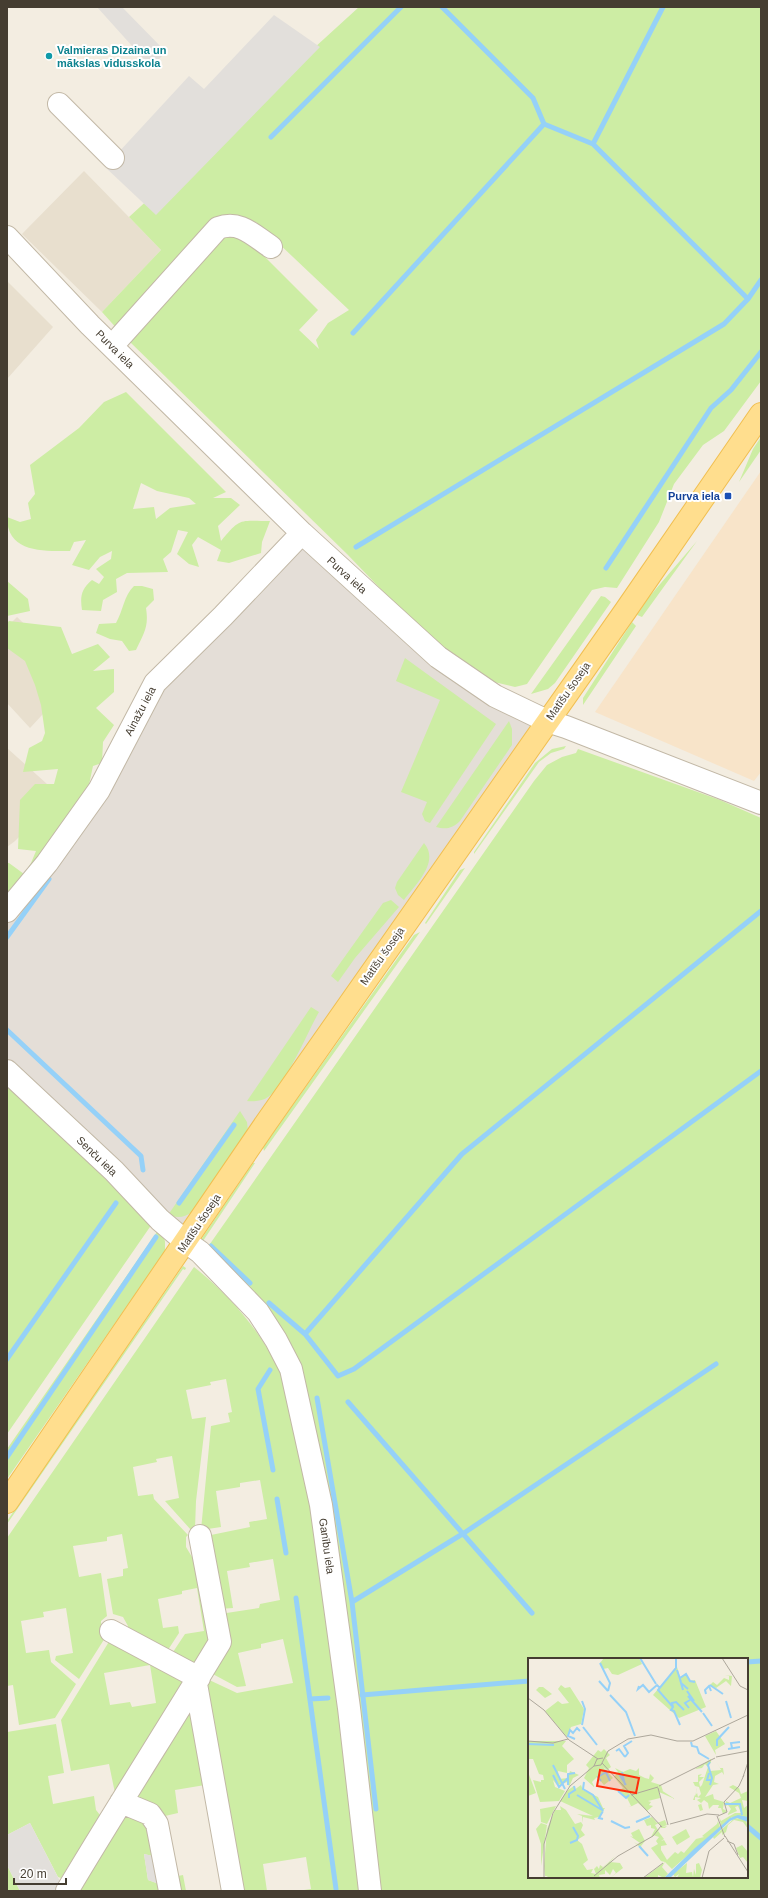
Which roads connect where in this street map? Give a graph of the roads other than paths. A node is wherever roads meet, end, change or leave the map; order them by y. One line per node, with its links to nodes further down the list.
1 (59, 104): 2 (street)
2 (113, 158)
3 (7, 237): 5 (street, Purva iela)
4 (271, 247): 5 (street)
5 (112, 346): 7 (street, Purva iela)
6 (761, 414): 8 (main road, Matīšu šoseja)
7 (302, 534): 8 (street, Purva iela); 10 (street, Ainažu iela)
8 (547, 721): 9 (street, Purva iela); 12 (main road, Matīšu šoseja)
9 (761, 803)
10 (7, 910)
11 (7, 1071): 12 (street, Senču iela)
12 (186, 1242): 13 (main road, Matīšu šoseja); 21 (street, Ganību iela)
13 (7, 1502)
14 (200, 1536): 16 (street)
15 (111, 1631): 16 (street)
16 (197, 1681): 17 (street); 20 (street)
17 (120, 1802): 18 (street); 19 (street)
18 (67, 1891)
19 (170, 1891)
20 (233, 1891)
21 (370, 1891)

